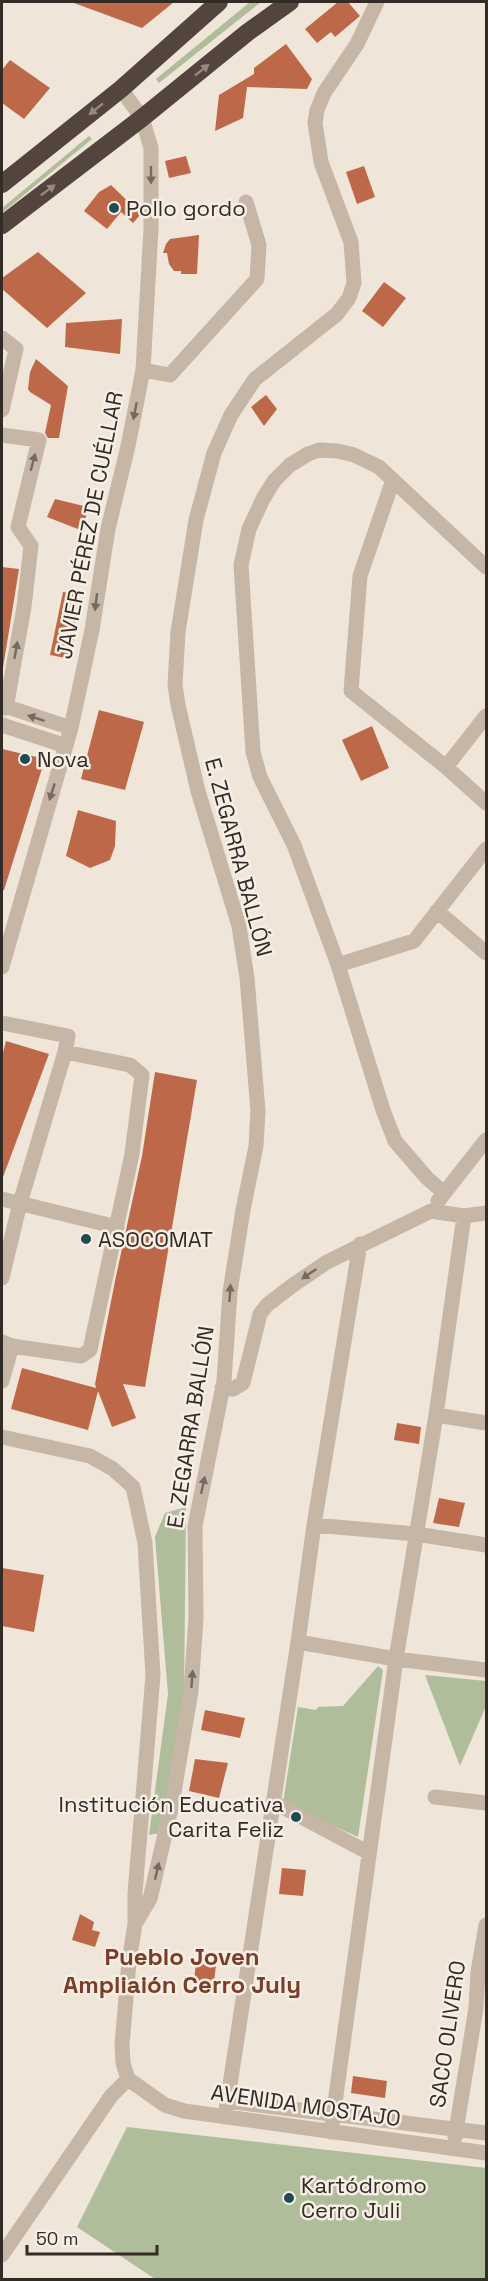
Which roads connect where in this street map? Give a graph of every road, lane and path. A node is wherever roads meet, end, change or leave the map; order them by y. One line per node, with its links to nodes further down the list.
1 (219, 2): 4 (highway)
2 (290, 2): 5 (highway, one-way to 2)
3 (377, 2): 41 (street, E. ZEGARRA BALLÓN, one-way to 3)
4 (121, 89): 5 (street, JAVIER PÉREZ DE CUÉLLAR); 6 (highway, one-way to 6)
5 (142, 118): 8 (highway, one-way to 5); 10 (street, JAVIER PÉREZ DE CUÉLLAR, one-way to 10)
6 (2, 184)
7 (246, 202): 10 (street)
8 (2, 225)
9 (2, 338): 11 (street)
10 (143, 370): 18 (street, JAVIER PÉREZ DE CUÉLLAR, one-way to 18)
11 (2, 410)
12 (2, 435): 15 (street, one-way to 12)
13 (393, 480): 14 (street); 20 (street); 25 (street)
14 (486, 567)
15 (4, 707): 18 (street, one-way to 15)
16 (486, 716): 20 (street)
17 (2, 725): 19 (street)
18 (70, 728): 19 (street, JAVIER PÉREZ DE CUÉLLAR)
19 (66, 746): 26 (street, JAVIER PÉREZ DE CUÉLLAR, one-way to 26)
20 (447, 767): 21 (street)
21 (486, 803)
22 (486, 849): 23 (street)
23 (437, 910): 24 (street); 25 (street)
24 (486, 953)
25 (338, 965): 30 (street)
26 (2, 967)
27 (2, 1023): 28 (street)
28 (65, 1052): 32 (street); 36 (street)
29 (486, 1140): 30 (street)
30 (444, 1193): 33 (street)
31 (2, 1199): 32 (street)
32 (20, 1203): 36 (street); 38 (street)
33 (432, 1211): 35 (street); 37 (street)
34 (486, 1213): 35 (street)
35 (464, 1216): 42 (street)
36 (117, 1227): 39 (street)
37 (360, 1244): 41 (street, one-way to 41); 45 (street)
38 (2, 1278)
39 (7, 1344): 40 (street)
40 (2, 1381)
41 (222, 1388): 55 (street, E. ZEGARRA BALLÓN, one-way to 41)
42 (436, 1415): 43 (street); 46 (street)
43 (486, 1423)
44 (2, 1437): 55 (street)
45 (314, 1525): 46 (street); 48 (street)
46 (416, 1534): 47 (street); 49 (street)
47 (486, 1545)
48 (298, 1642): 49 (street); 52 (street)
49 (396, 1659): 50 (street); 54 (street)
50 (486, 1670)
51 (435, 1797): 53 (street)
52 (273, 1802): 54 (street); 59 (street)
53 (486, 1803)
54 (369, 1852): 60 (street)
55 (135, 1924): 58 (street, E. ZEGARRA BALLÓN)
56 (486, 1925): 57 (street, SACO OLIVERO)
57 (481, 2009): 61 (street, SACO OLIVERO)
58 (128, 2079): 59 (street, AVENIDA MOSTAJO); 66 (street)
59 (226, 2109): 60 (street); 62 (street, AVENIDA MOSTAJO)
60 (333, 2116): 61 (street); 62 (street)
61 (457, 2129): 63 (street); 64 (street, SACO OLIVERO)
62 (330, 2132): 64 (street, AVENIDA MOSTAJO)
63 (486, 2133)
64 (453, 2149): 65 (street, AVENIDA MOSTAJO)
65 (486, 2153)
66 (2, 2255)

